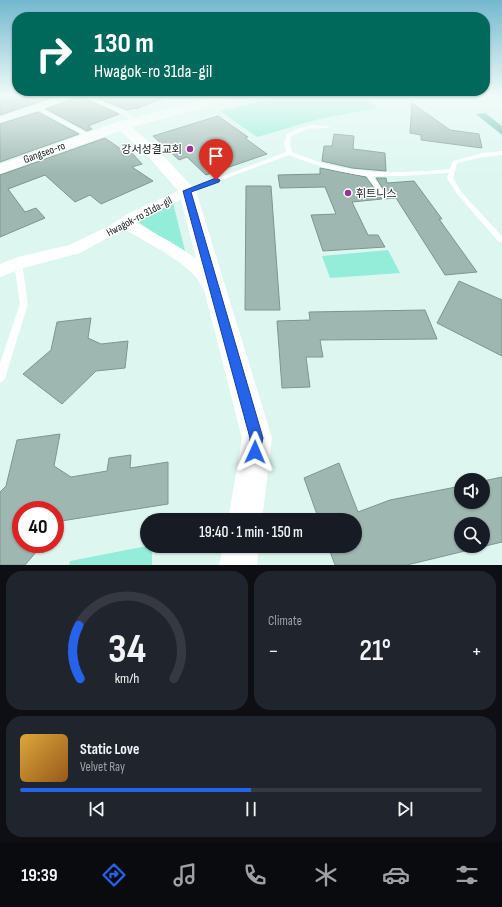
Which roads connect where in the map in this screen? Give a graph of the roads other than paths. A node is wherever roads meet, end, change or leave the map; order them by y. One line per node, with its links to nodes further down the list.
1 (62, 121): 5 (lane, Gangseo-ro)
2 (134, 121): 3 (street, Gangseo-ro)
3 (128, 123): 5 (street, Gangseo-ro); 11 (street)
4 (328, 127): 6 (lane)
5 (89, 136): 8 (street, Gangseo-ro)
6 (289, 153): 10 (lane); 11 (lane, Hwagok-ro 31da-gil)
7 (502, 153): 9 (lane)
8 (0, 169)
9 (452, 171): 10 (lane); 14 (lane)
10 (369, 174): 12 (lane)
11 (187, 191): 13 (street, Hwagok-ro 31da-gil); 17 (street)
12 (383, 196)
13 (124, 222): 15 (street, Hwagok-ro 31da-gil); 17 (street)
14 (502, 240)
15 (18, 264): 16 (street, Hwagok-ro 31da-gil); 18 (lane)
16 (0, 271)
17 (216, 292): 19 (street)
18 (0, 378)
19 (246, 513)
20 (240, 553): 21 (street)
21 (238, 565)

